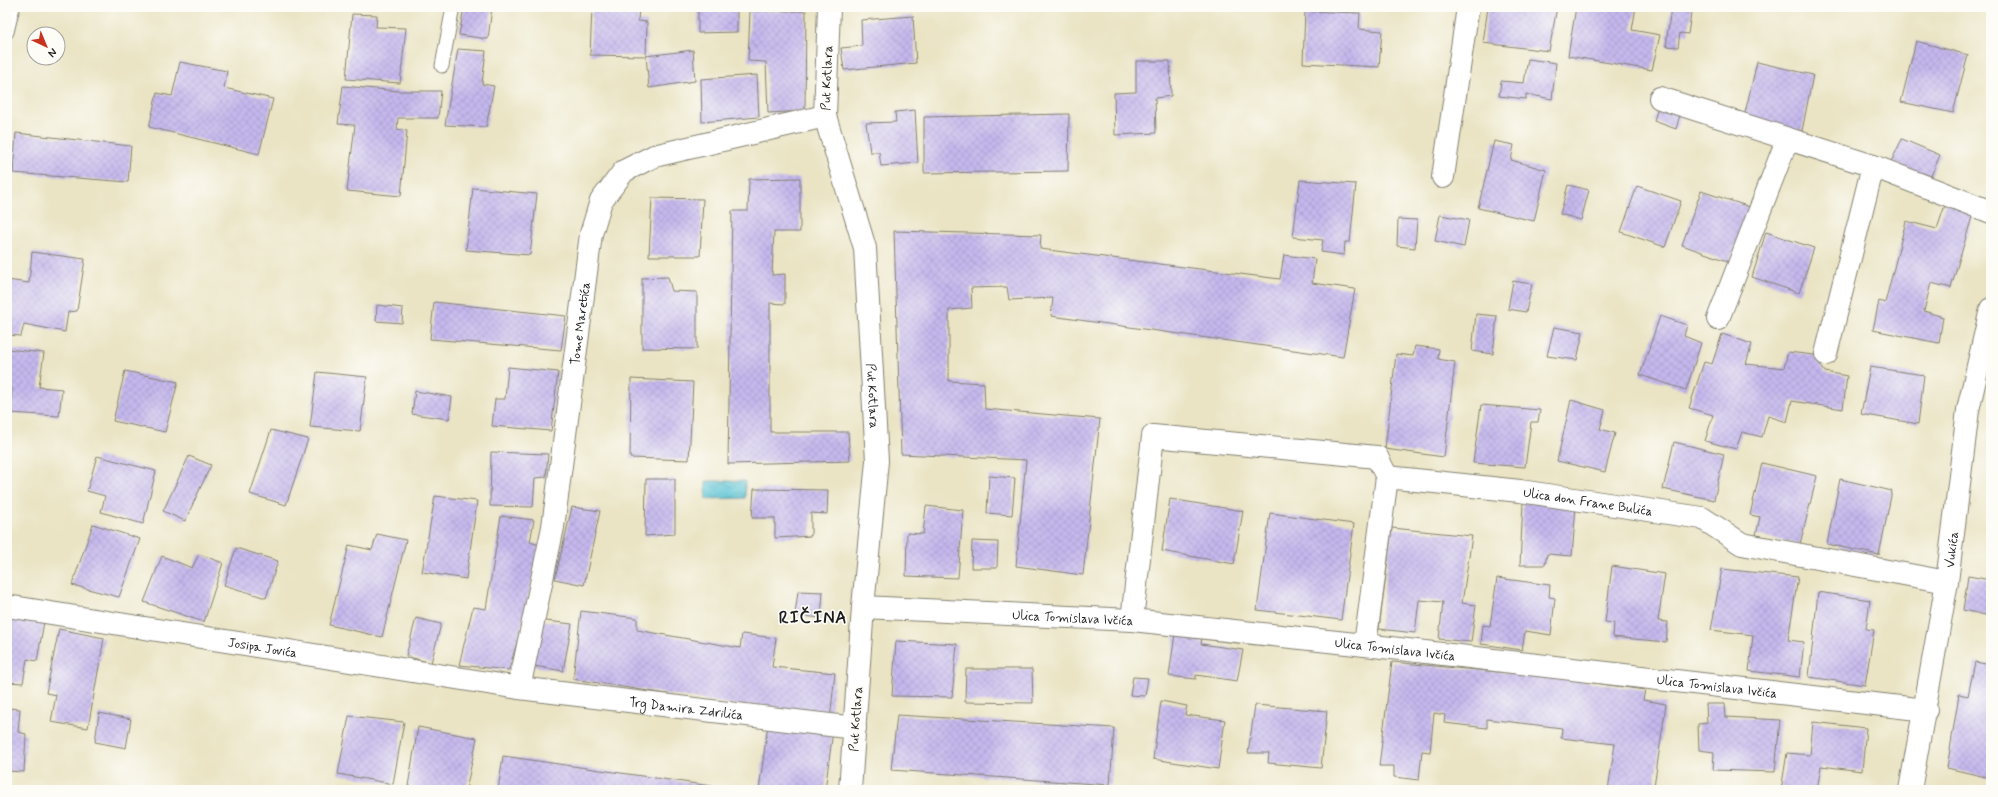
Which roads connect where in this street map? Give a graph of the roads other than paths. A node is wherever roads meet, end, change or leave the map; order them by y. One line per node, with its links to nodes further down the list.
1 (13, 7): 5 (lane)
2 (453, 7): 6 (lane)
3 (829, 7): 8 (street, Put Kotlara)
4 (1468, 7): 11 (street)
5 (7, 32)
6 (442, 66)
7 (1660, 98): 9 (street)
8 (825, 116): 19 (street, Put Kotlara); 22 (street, Tome Maretića)
9 (1787, 140): 10 (street); 14 (street)
10 (1873, 166): 12 (street); 15 (street)
11 (1443, 177)
12 (1991, 212)
13 (1991, 309): 17 (street, Vukića)
14 (1718, 319)
15 (1826, 354)
16 (1387, 477): 17 (street, Ulica don Frane Bulića); 20 (street); 21 (street)
17 (1947, 582): 23 (street, Vukića)
18 (7, 606): 22 (street, Josipa Jovića)
19 (863, 607): 20 (street, Ulica Tomislava Ivčića); 24 (street, Put Kotlara)
20 (1132, 620): 21 (street, Ulica Tomislava Ivčića)
21 (1365, 645): 23 (street, Ulica Tomislava Ivčića)
22 (519, 688): 24 (street, Trg Damira Zdrilića)
23 (1926, 710): 26 (street, Vukića)
24 (854, 728): 25 (street, Put Kotlara)
25 (856, 790)
26 (1910, 790)

